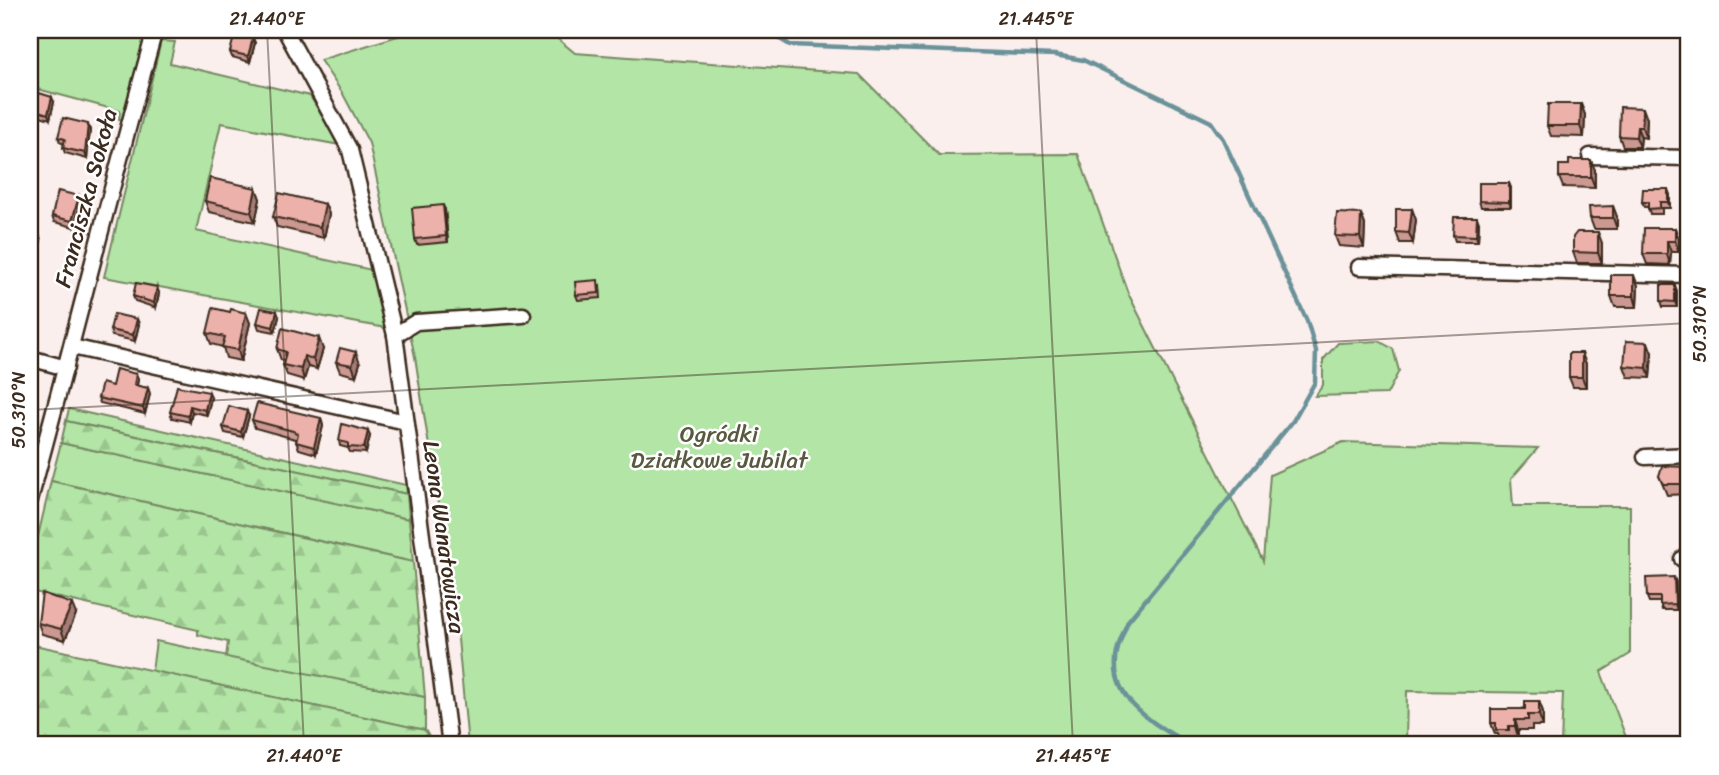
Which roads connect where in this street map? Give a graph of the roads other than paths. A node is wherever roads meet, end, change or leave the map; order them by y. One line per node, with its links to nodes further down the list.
1 (155, 30): 9 (street, Franciszka Sokoła)
2 (285, 30): 8 (street, Leona Wanatowicza)
3 (1590, 156): 4 (street)
4 (1689, 158)
5 (1359, 267): 6 (street)
6 (1689, 275)
7 (523, 316): 8 (street)
8 (395, 335): 12 (street, Leona Wanatowicza)
9 (72, 347): 11 (street, Franciszka Sokoła); 12 (street)
10 (30, 358): 11 (street)
11 (66, 368): 15 (street, Franciszka Sokoła)
12 (406, 422): 16 (street, Leona Wanatowicza)
13 (1689, 455): 14 (street)
14 (1645, 457)
15 (30, 500)
16 (450, 745)

